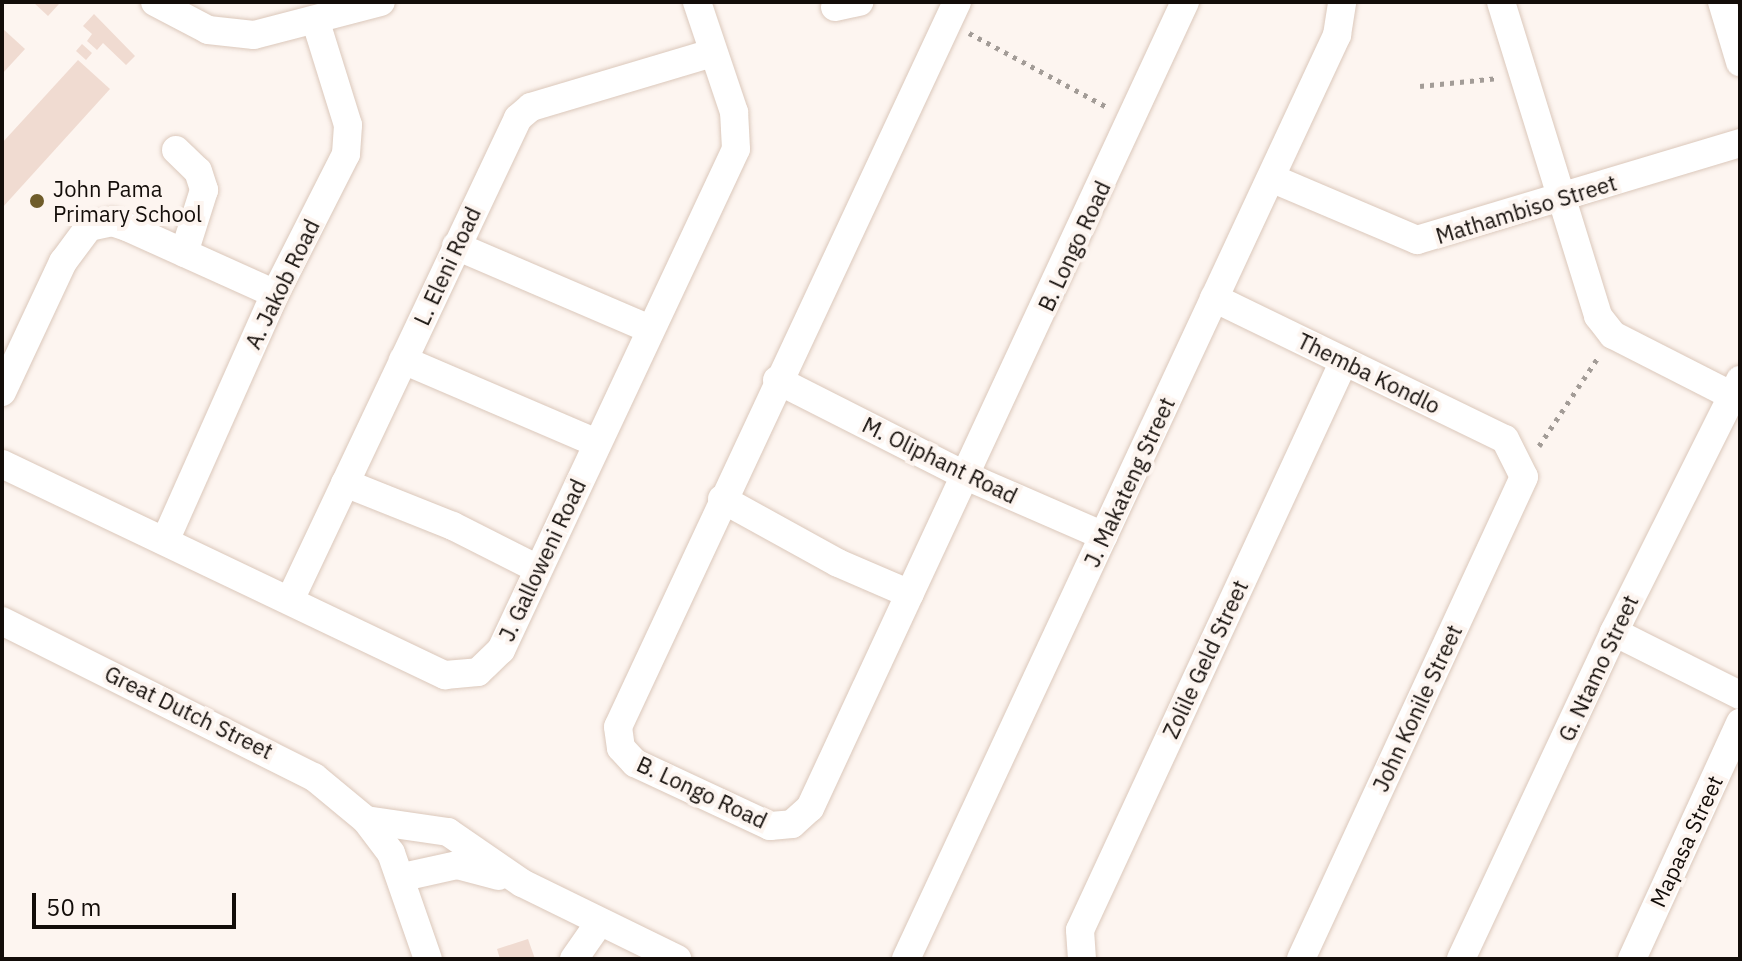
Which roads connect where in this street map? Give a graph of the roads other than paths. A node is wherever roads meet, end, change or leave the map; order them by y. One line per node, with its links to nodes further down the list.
1 (155, 2): 9 (street)
2 (381, 2): 9 (street)
3 (697, 2): 10 (street, J. Galloweni Road)
4 (1185, 2): 29 (street, B. Longo Road)
5 (1342, 2): 14 (street, J. Makateng Street)
6 (1501, 2): 15 (street)
7 (1722, 2): 11 (street)
8 (952, 12): 23 (street, B. Longo Road)
9 (316, 22): 18 (street, A. Jakob Road)
10 (712, 53): 16 (street, L. Eleni Road); 20 (street, J. Galloweni Road)
11 (1740, 62)
12 (1740, 143): 15 (street, Mathambiso Street)
13 (176, 150): 17 (street)
14 (1271, 178): 15 (street, Mathambiso Street); 19 (street, J. Makateng Street)
15 (1561, 198): 24 (street)
16 (456, 246): 20 (street); 21 (street, L. Eleni Road)
17 (184, 253): 18 (street); 25 (street)
18 (275, 294): 33 (street, A. Jakob Road)
19 (1214, 298): 22 (street, Themba Kondlo); 32 (street, J. Makateng Street)
20 (650, 329): 26 (street, J. Galloweni Road)
21 (403, 360): 26 (street); 30 (street, L. Eleni Road)
22 (1344, 361): 27 (street, Themba Kondlo); 49 (street, Zolile Geld Street)
23 (777, 380): 29 (street, M. Oliphant Road); 31 (street, B. Longo Road)
24 (1735, 387): 38 (street, G. Ntamo Street)
25 (2, 392)
26 (597, 443): 34 (street, J. Galloweni Road)
27 (1518, 457): 50 (street, John Konile Street)
28 (2, 464): 33 (street, J. Galloweni Road)
29 (966, 476): 32 (street, M. Oliphant Road); 35 (street, B. Longo Road)
30 (345, 483): 34 (street); 36 (street, L. Eleni Road)
31 (722, 499): 35 (street); 35 (street, B. Longo Road)
32 (1104, 536): 48 (street, J. Makateng Street)
33 (165, 541): 36 (street, J. Galloweni Road)
34 (538, 569): 36 (street, J. Galloweni Road)
35 (910, 594)
36 (290, 600)
37 (2, 621): 41 (street, Great Dutch Street)
38 (1614, 632): 39 (street); 51 (street, G. Ntamo Street)
39 (1740, 695)
40 (1740, 723): 52 (street, Mapasa Street)
41 (366, 820): 42 (street, Great Dutch Street); 43 (street, Great Dutch Street)
42 (403, 877): 43 (street, Great Dutch Street); 45 (street)
43 (522, 883): 44 (street, Great Dutch Street)
44 (599, 923): 46 (street); 47 (street, Great Dutch Street)
45 (428, 959)
46 (574, 959)
47 (677, 959)
48 (906, 959)
49 (1082, 959)
50 (1301, 959)
51 (1461, 959)
52 (1632, 959)

